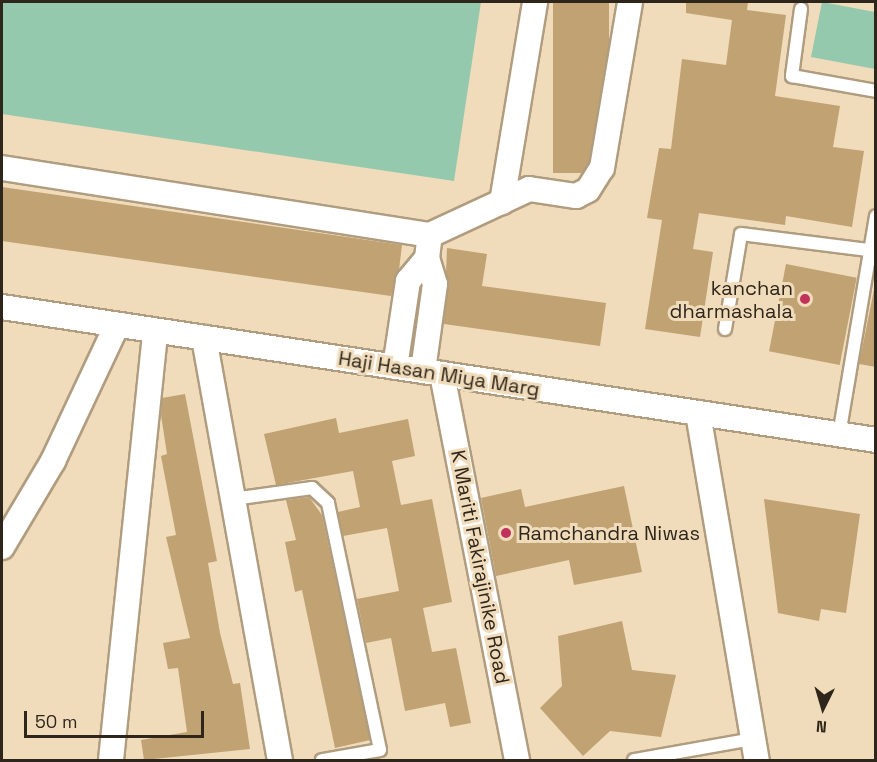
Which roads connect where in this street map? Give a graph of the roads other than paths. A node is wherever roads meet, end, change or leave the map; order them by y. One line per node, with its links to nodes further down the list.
1 (535, 2): 6 (street)
2 (630, 2): 6 (street)
3 (801, 9): 4 (lane)
4 (876, 91)
5 (2, 168): 8 (street)
6 (502, 202): 8 (street)
7 (876, 216): 9 (lane)
8 (428, 247): 15 (street); 16 (street, K Mariti Fakirajinike Road)
9 (873, 252): 12 (lane); 18 (lane)
10 (2, 308): 11 (street, Haji Hasan Miya Marg)
11 (117, 325): 13 (street, Haji Hasan Miya Marg); 21 (street)
12 (725, 329)
13 (155, 331): 14 (street, Haji Hasan Miya Marg); 23 (street)
14 (204, 338): 15 (street, Haji Hasan Miya Marg); 20 (street)
15 (395, 367): 16 (street, Haji Hasan Miya Marg)
16 (432, 373): 17 (street, Haji Hasan Miya Marg); 26 (street, K Mariti Fakirajinike Road)
17 (698, 413): 18 (street, Haji Hasan Miya Marg); 22 (street)
18 (839, 435): 19 (street, Haji Hasan Miya Marg)
19 (876, 441)
20 (233, 499): 24 (street); 25 (lane)
21 (2, 547)
22 (755, 750): 27 (lane)
23 (111, 760)
24 (280, 760)
25 (322, 760)
26 (517, 760)
27 (634, 760)

